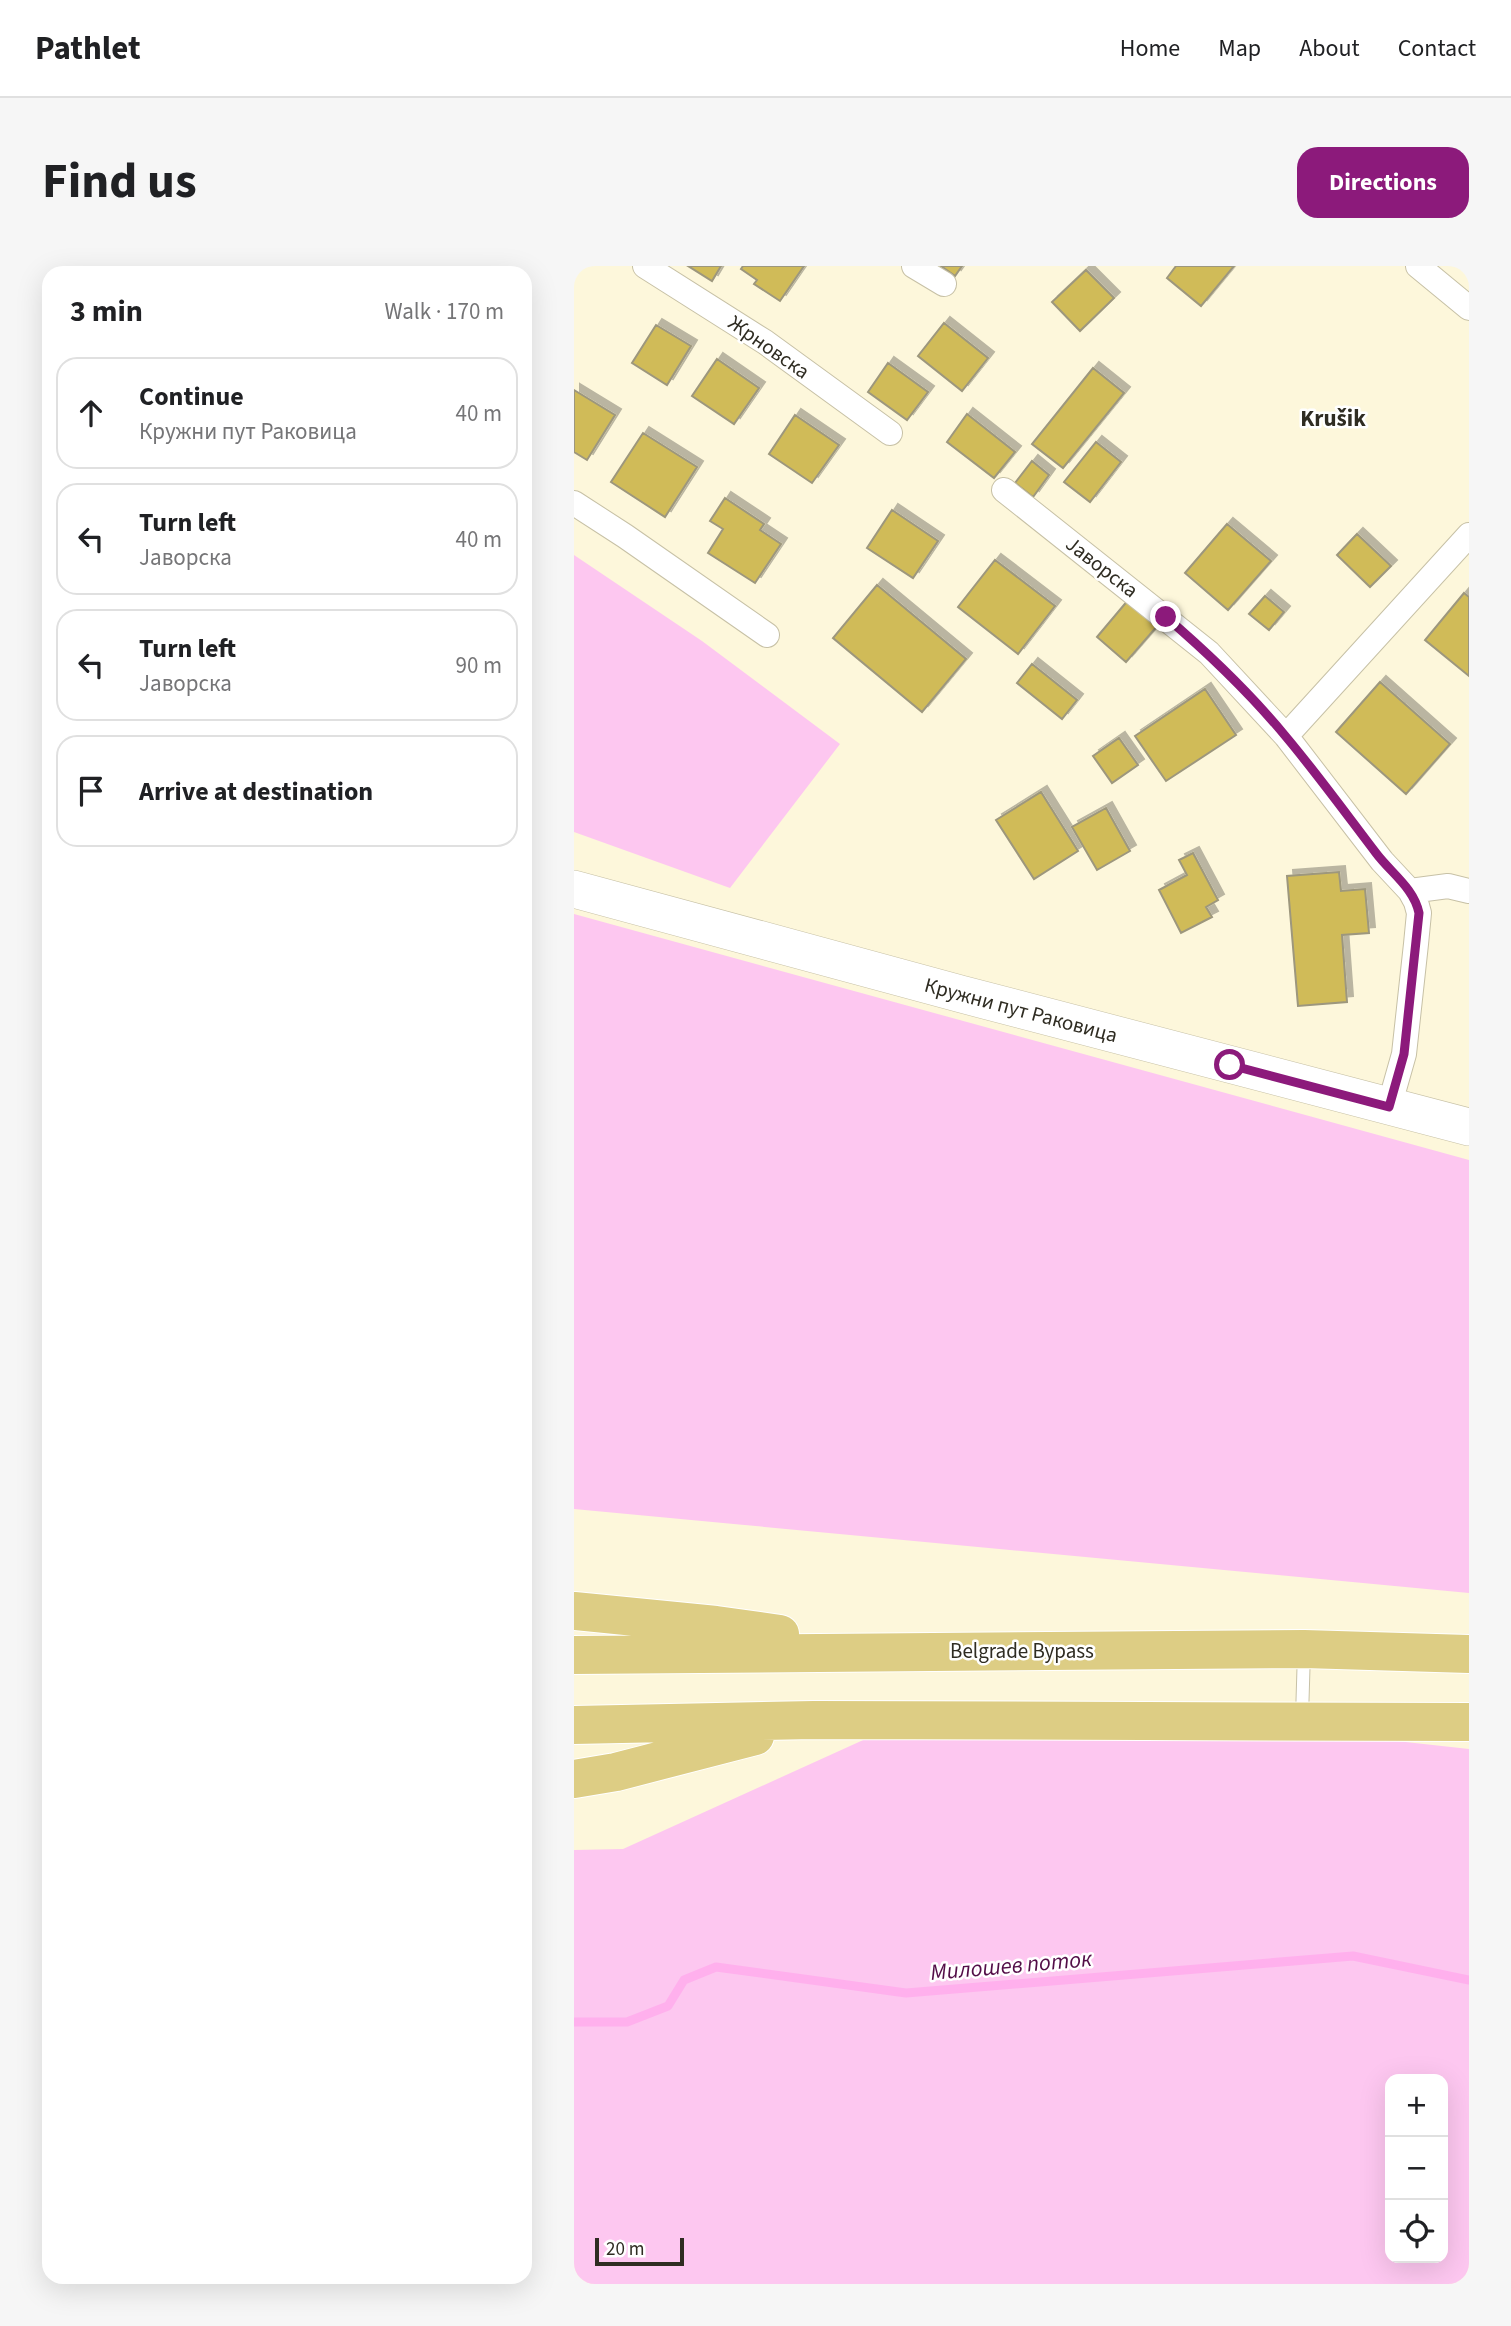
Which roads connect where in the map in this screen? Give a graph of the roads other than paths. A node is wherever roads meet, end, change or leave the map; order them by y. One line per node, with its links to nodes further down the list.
1 (645, 266): 6 (street, Жрновска)
2 (914, 266): 4 (street)
3 (1419, 266): 5 (street)
4 (944, 284)
5 (1469, 308)
6 (890, 433)
7 (1004, 490): 11 (street, Јаворска)
8 (574, 503): 10 (street)
9 (1469, 536): 11 (street)
10 (766, 635)
11 (1286, 736): 13 (street, Јаворска)
12 (574, 889): 15 (main road, Кружни пут Раковица)
13 (1410, 891): 14 (street); 15 (street, Јаворска)
14 (1469, 891)
15 (1389, 1107): 16 (main road, Кружни пут Раковица)
16 (1469, 1127)
17 (574, 1611): 19 (highway)
18 (1304, 1649): 19 (highway, Belgrade Bypass); 20 (highway, Belgrade Bypass); 23 (lane)
19 (899, 1652): 21 (highway, Belgrade Bypass)
20 (1469, 1654)
21 (574, 1655)
22 (814, 1720): 23 (highway); 25 (highway); 26 (highway)
23 (1302, 1721): 24 (highway)
24 (1469, 1722)
25 (574, 1725)
26 (574, 1779)

